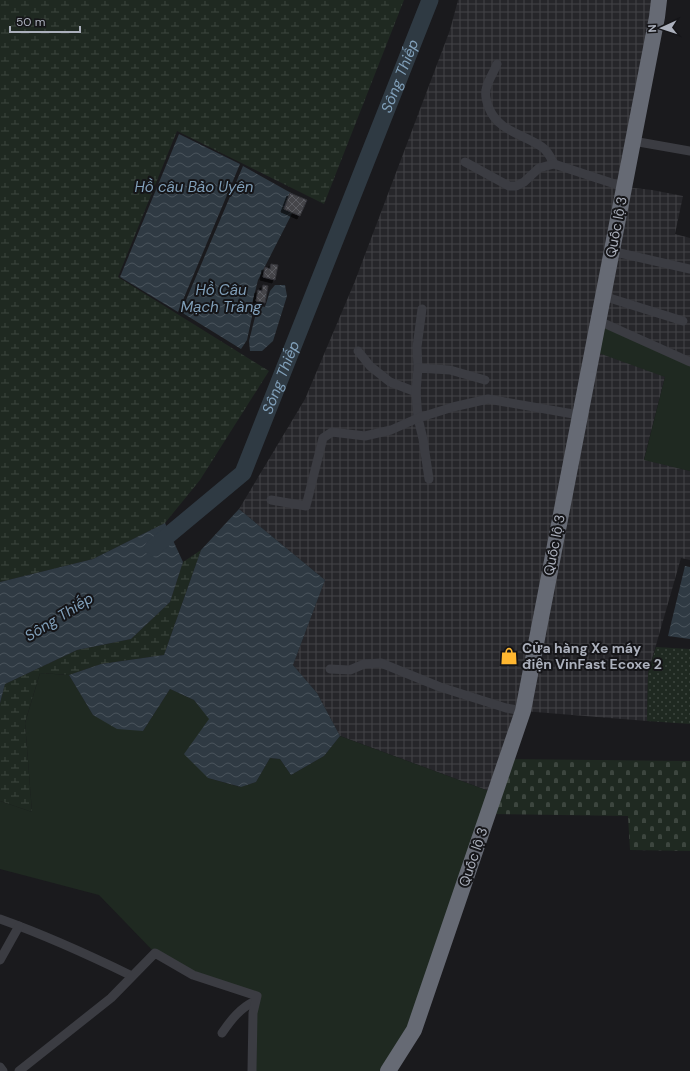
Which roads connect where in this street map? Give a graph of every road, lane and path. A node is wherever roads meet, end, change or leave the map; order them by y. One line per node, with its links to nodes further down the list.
1 (659, 0): 3 (highway, Quốc lộ 3)
2 (497, 64): 6 (street)
3 (633, 141): 4 (street); 7 (highway, Quốc lộ 3)
4 (690, 151)
5 (465, 162): 6 (street)
6 (554, 164): 7 (street)
7 (624, 187): 8 (highway, Quốc lộ 3)
8 (611, 251): 9 (street); 10 (highway, Quốc lộ 3)
9 (690, 269)
10 (603, 296): 12 (highway, Quốc lộ 3); 13 (street)
11 (422, 309): 16 (street)
12 (599, 321): 15 (street); 19 (highway, Quốc lộ 3)
13 (683, 321)
14 (358, 351): 18 (street)
15 (690, 362)
16 (418, 368): 17 (street); 18 (street)
17 (485, 380)
18 (416, 392): 20 (street)
19 (580, 415): 20 (street); 24 (highway, Quốc lộ 3)
20 (418, 418): 21 (street); 22 (street)
21 (429, 479)
22 (271, 500)
23 (330, 669): 24 (street)
24 (522, 711): 35 (highway, Quốc lộ 3)
25 (0, 919): 26 (street)
26 (19, 926): 27 (street); 28 (street)
27 (0, 960)
28 (132, 976): 29 (street); 33 (street)
29 (255, 1001): 30 (street); 34 (street)
30 (222, 1034)
31 (0, 1067): 32 (street)
32 (3, 1071)
33 (19, 1071)
34 (252, 1071)
35 (388, 1071)

